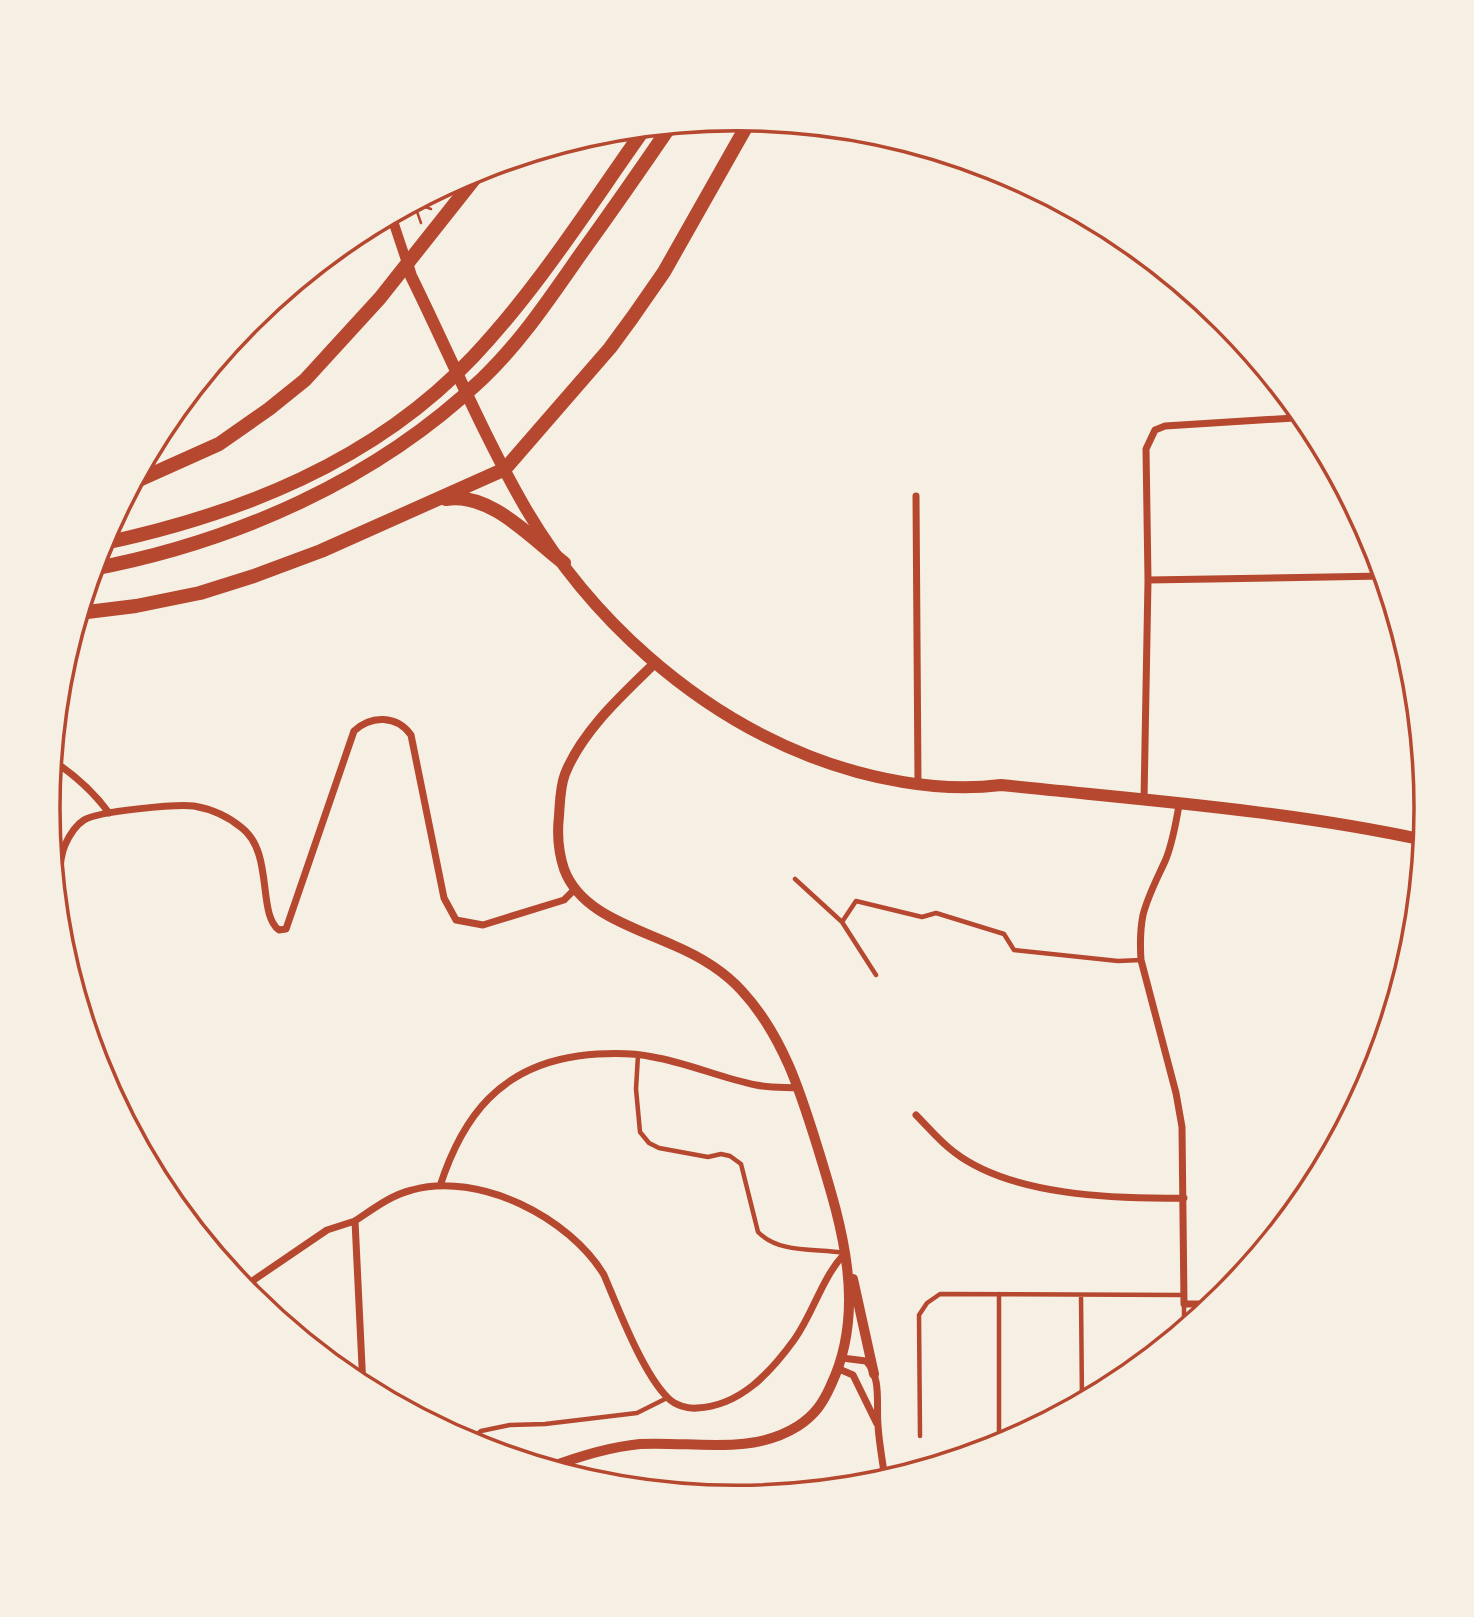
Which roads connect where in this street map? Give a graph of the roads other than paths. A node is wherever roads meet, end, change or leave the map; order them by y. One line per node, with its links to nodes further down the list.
1 (744, 131): 8 (main road)
2 (664, 135): 14 (main road)
3 (637, 139): 12 (main road)
4 (467, 188): 6 (main road)
5 (394, 224): 6 (street)
6 (407, 263): 8 (main road); 9 (main road)
7 (1290, 418): 16 (street)
8 (505, 468): 11 (main road); 13 (main road)
9 (146, 476)
10 (916, 496): 20 (street)
11 (431, 502): 13 (main road); 17 (main road)
12 (115, 541)
13 (564, 563): 18 (main road)
14 (104, 566)
15 (1373, 576): 16 (street)
16 (1147, 580): 21 (street)
17 (89, 612)
18 (655, 663): 20 (main road); 27 (street)
19 (61, 766): 23 (street)
20 (918, 783): 21 (main road)
21 (1144, 800): 22 (main road)
22 (1179, 805): 24 (main road); 29 (street)
23 (109, 813): 25 (street); 27 (street)
24 (1413, 838)
25 (62, 863)
26 (795, 879): 28 (lane)
27 (574, 890): 32 (street)
28 (842, 922): 29 (lane); 30 (lane)
29 (1140, 960): 35 (street)
30 (876, 975)
31 (638, 1055): 32 (street); 34 (street); 37 (lane)
32 (799, 1088): 37 (street)
33 (916, 1115): 35 (street)
34 (440, 1186): 36 (street); 48 (street)
35 (1184, 1198): 41 (street)
36 (355, 1221): 38 (street); 45 (street)
37 (846, 1253): 44 (street); 46 (street); 48 (street)
38 (252, 1281)
39 (999, 1294): 40 (lane); 50 (lane); 52 (lane)
40 (1081, 1295): 41 (lane); 47 (lane)
41 (1184, 1300): 42 (street); 43 (lane)
42 (1201, 1302)
43 (1184, 1318)
44 (840, 1364): 46 (street); 49 (street); 53 (street)
45 (362, 1373)
46 (874, 1374): 49 (street)
47 (1082, 1391)
48 (668, 1398): 51 (lane)
49 (878, 1424): 54 (street)
50 (999, 1433)
51 (478, 1434)
52 (919, 1436)
53 (561, 1463)
54 (884, 1470)

